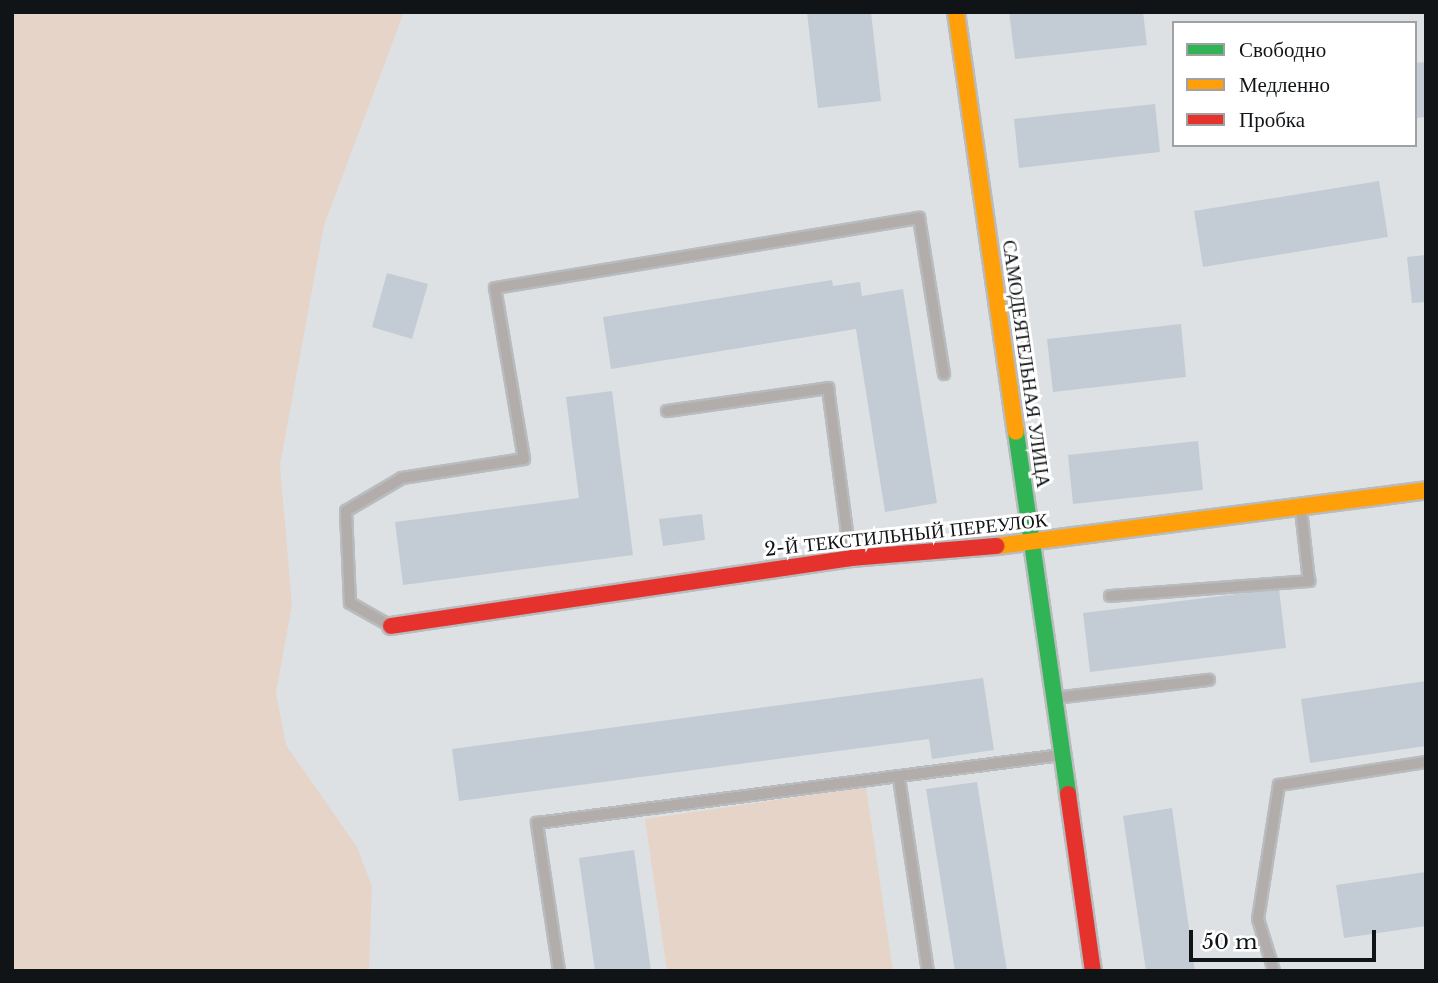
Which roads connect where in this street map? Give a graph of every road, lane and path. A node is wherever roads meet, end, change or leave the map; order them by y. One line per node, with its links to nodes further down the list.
1 (956, 12): 6 (street, САМОДЕЯТЕЛЬНАЯ УЛИЦА)
2 (944, 374): 9 (lane)
3 (667, 411): 7 (lane)
4 (1426, 490): 5 (street, 2-Й ТЕКСТИЛЬНЫЙ ПЕРЕУЛОК)
5 (1300, 508): 6 (street, 2-Й ТЕКСТИЛЬНЫЙ ПЕРЕУЛОК); 8 (lane)
6 (1030, 544): 7 (street, 2-Й ТЕКСТИЛЬНЫЙ ПЕРЕУЛОК); 11 (street, САМОДЕЯТЕЛЬНАЯ УЛИЦА)
7 (850, 558): 9 (street, 2-Й ТЕКСТИЛЬНЫЙ ПЕРЕУЛОК)
8 (1110, 596)
9 (391, 626)
10 (1209, 680): 11 (lane)
11 (1053, 698): 12 (street, САМОДЕЯТЕЛЬНАЯ УЛИЦА)
12 (1061, 755): 14 (lane); 17 (street, САМОДЕЯТЕЛЬНАЯ УЛИЦА)
13 (1426, 762): 18 (lane)
14 (899, 778): 15 (lane); 16 (lane)
15 (559, 971)
16 (928, 971)
17 (1093, 971)
18 (1274, 971)

